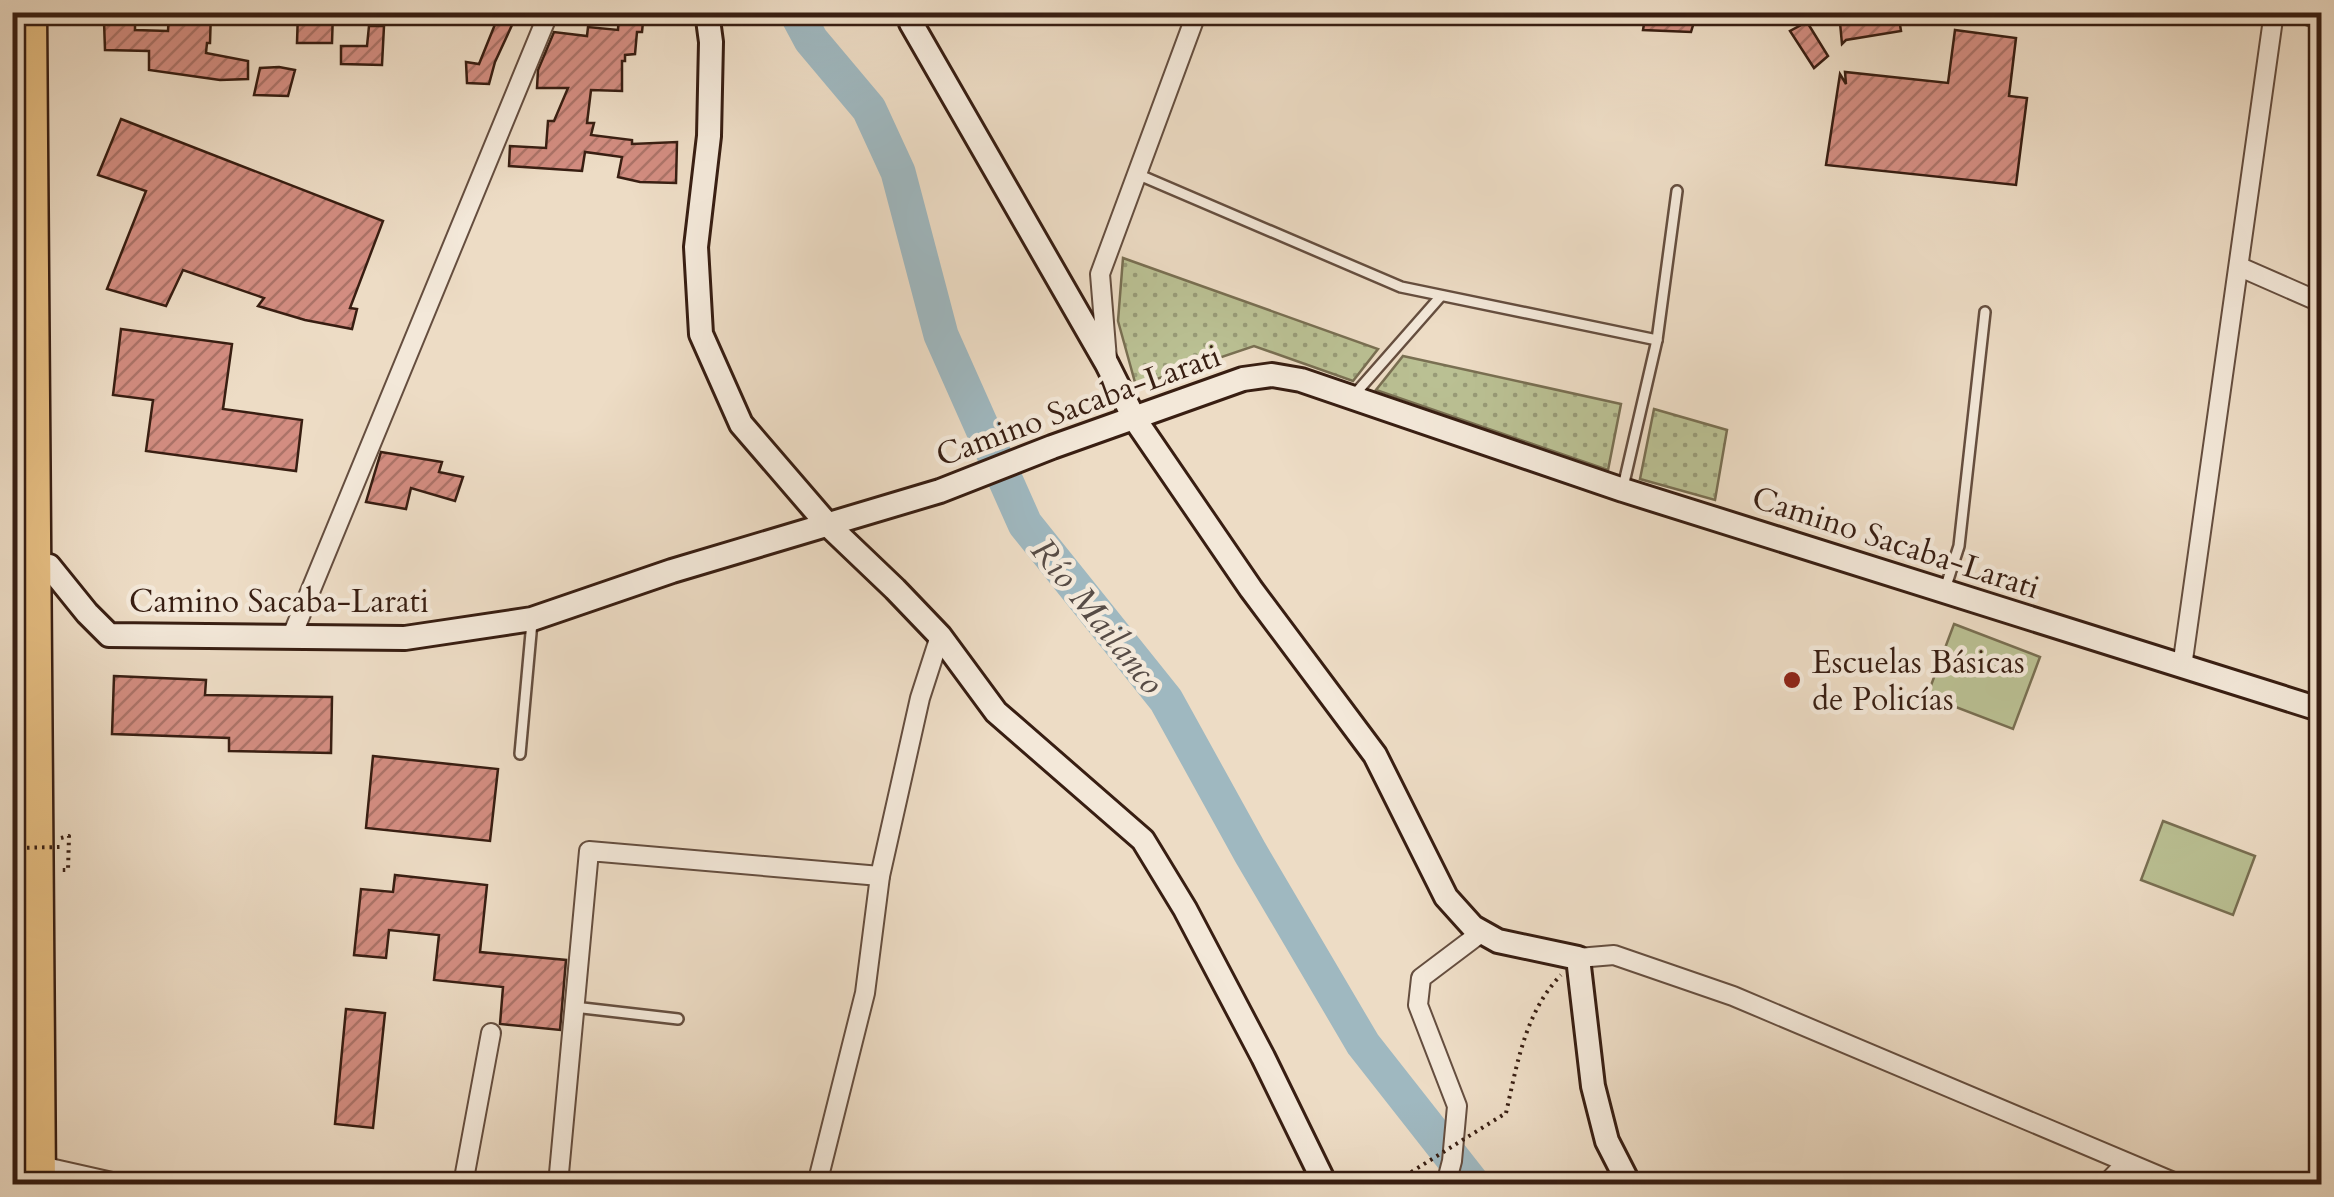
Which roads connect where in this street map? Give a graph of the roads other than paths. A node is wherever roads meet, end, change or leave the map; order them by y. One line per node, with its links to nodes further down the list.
1 (31, 12): 21 (highway)
2 (549, 12): 25 (street)
3 (707, 12): 20 (main road)
4 (910, 12): 16 (main road)
5 (1197, 12): 9 (street)
6 (2274, 12): 11 (street)
7 (2300, 12): 8 (street)
8 (2322, 21)
9 (1137, 174): 12 (lane); 16 (street)
10 (1677, 191): 15 (lane)
11 (2240, 267): 13 (street); 26 (street)
12 (1441, 296): 15 (lane); 17 (lane)
13 (2322, 303)
14 (1985, 312): 22 (lane)
15 (1657, 340): 19 (lane)
16 (1107, 364): 18 (main road)
17 (1352, 398): 18 (main road, Camino Sacaba-Larati); 19 (main road, Camino Sacaba-Larati)
18 (1134, 418): 20 (main road, Camino Sacaba-Larati); 30 (main road)
19 (1623, 490): 22 (main road, Camino Sacaba-Larati)
20 (828, 525): 23 (main road, Camino Sacaba-Larati); 24 (main road)
21 (24, 564): 25 (main road, Camino Sacaba-Larati); 36 (highway)
22 (1944, 592): 26 (main road, Camino Sacaba-Larati)
23 (532, 620): 25 (main road, Camino Sacaba-Larati); 28 (lane)
24 (940, 636): 29 (street); 41 (main road)
25 (291, 638)
26 (2182, 667): 27 (main road, Camino Sacaba-Larati)
27 (2322, 710)
28 (520, 754)
29 (880, 876): 32 (street); 40 (street)
30 (1482, 932): 31 (main road); 42 (street)
31 (1578, 958): 35 (street); 43 (main road)
32 (574, 1007): 33 (lane); 39 (street)
33 (678, 1020)
34 (491, 1033): 38 (street)
35 (2126, 1163): 44 (street); 45 (street)
36 (40, 1176): 37 (street)
37 (120, 1184)
38 (463, 1184)
39 (558, 1184)
40 (817, 1184)
41 (1325, 1184)
42 (1446, 1184)
43 (1629, 1184)
44 (2106, 1184)
45 (2178, 1184)

